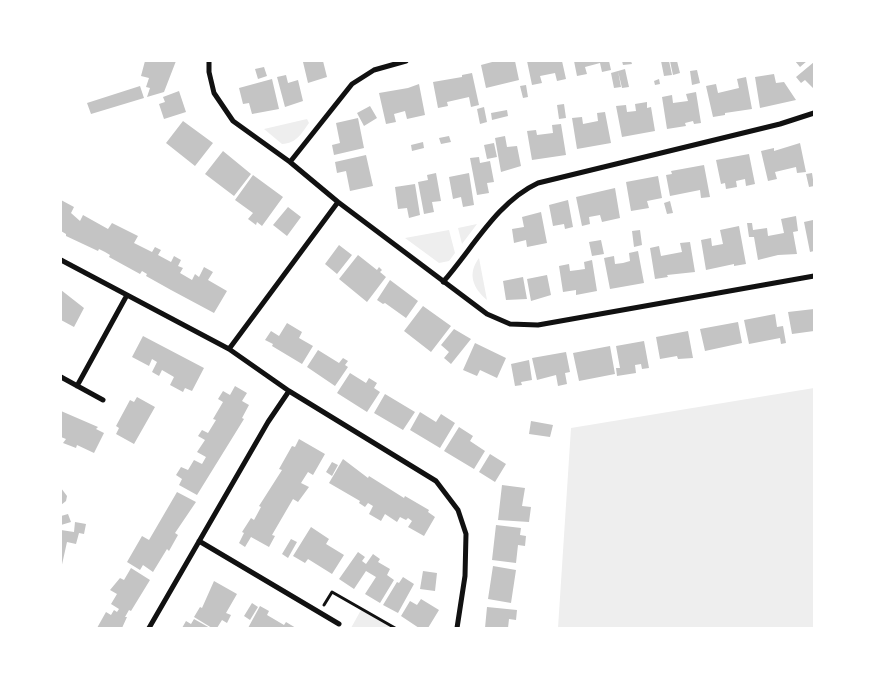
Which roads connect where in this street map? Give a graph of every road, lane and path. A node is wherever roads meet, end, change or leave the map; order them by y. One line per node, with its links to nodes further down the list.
1 (209, 61): 4 (street)
2 (406, 61): 4 (street)
3 (814, 113): 8 (street)
4 (290, 162): 5 (street)
5 (338, 202): 8 (street); 10 (street)
6 (61, 260): 9 (street)
7 (814, 276): 8 (street)
8 (444, 282)
9 (127, 295): 10 (street); 12 (street)
10 (229, 349): 13 (street)
11 (61, 377): 12 (street)
12 (77, 386): 14 (street)
13 (289, 391): 15 (street); 20 (street)
14 (103, 400)
15 (199, 541): 16 (street); 18 (street)
16 (320, 612): 17 (street); 19 (path)
17 (340, 624)
18 (149, 628)
19 (395, 628)
20 (457, 628)

